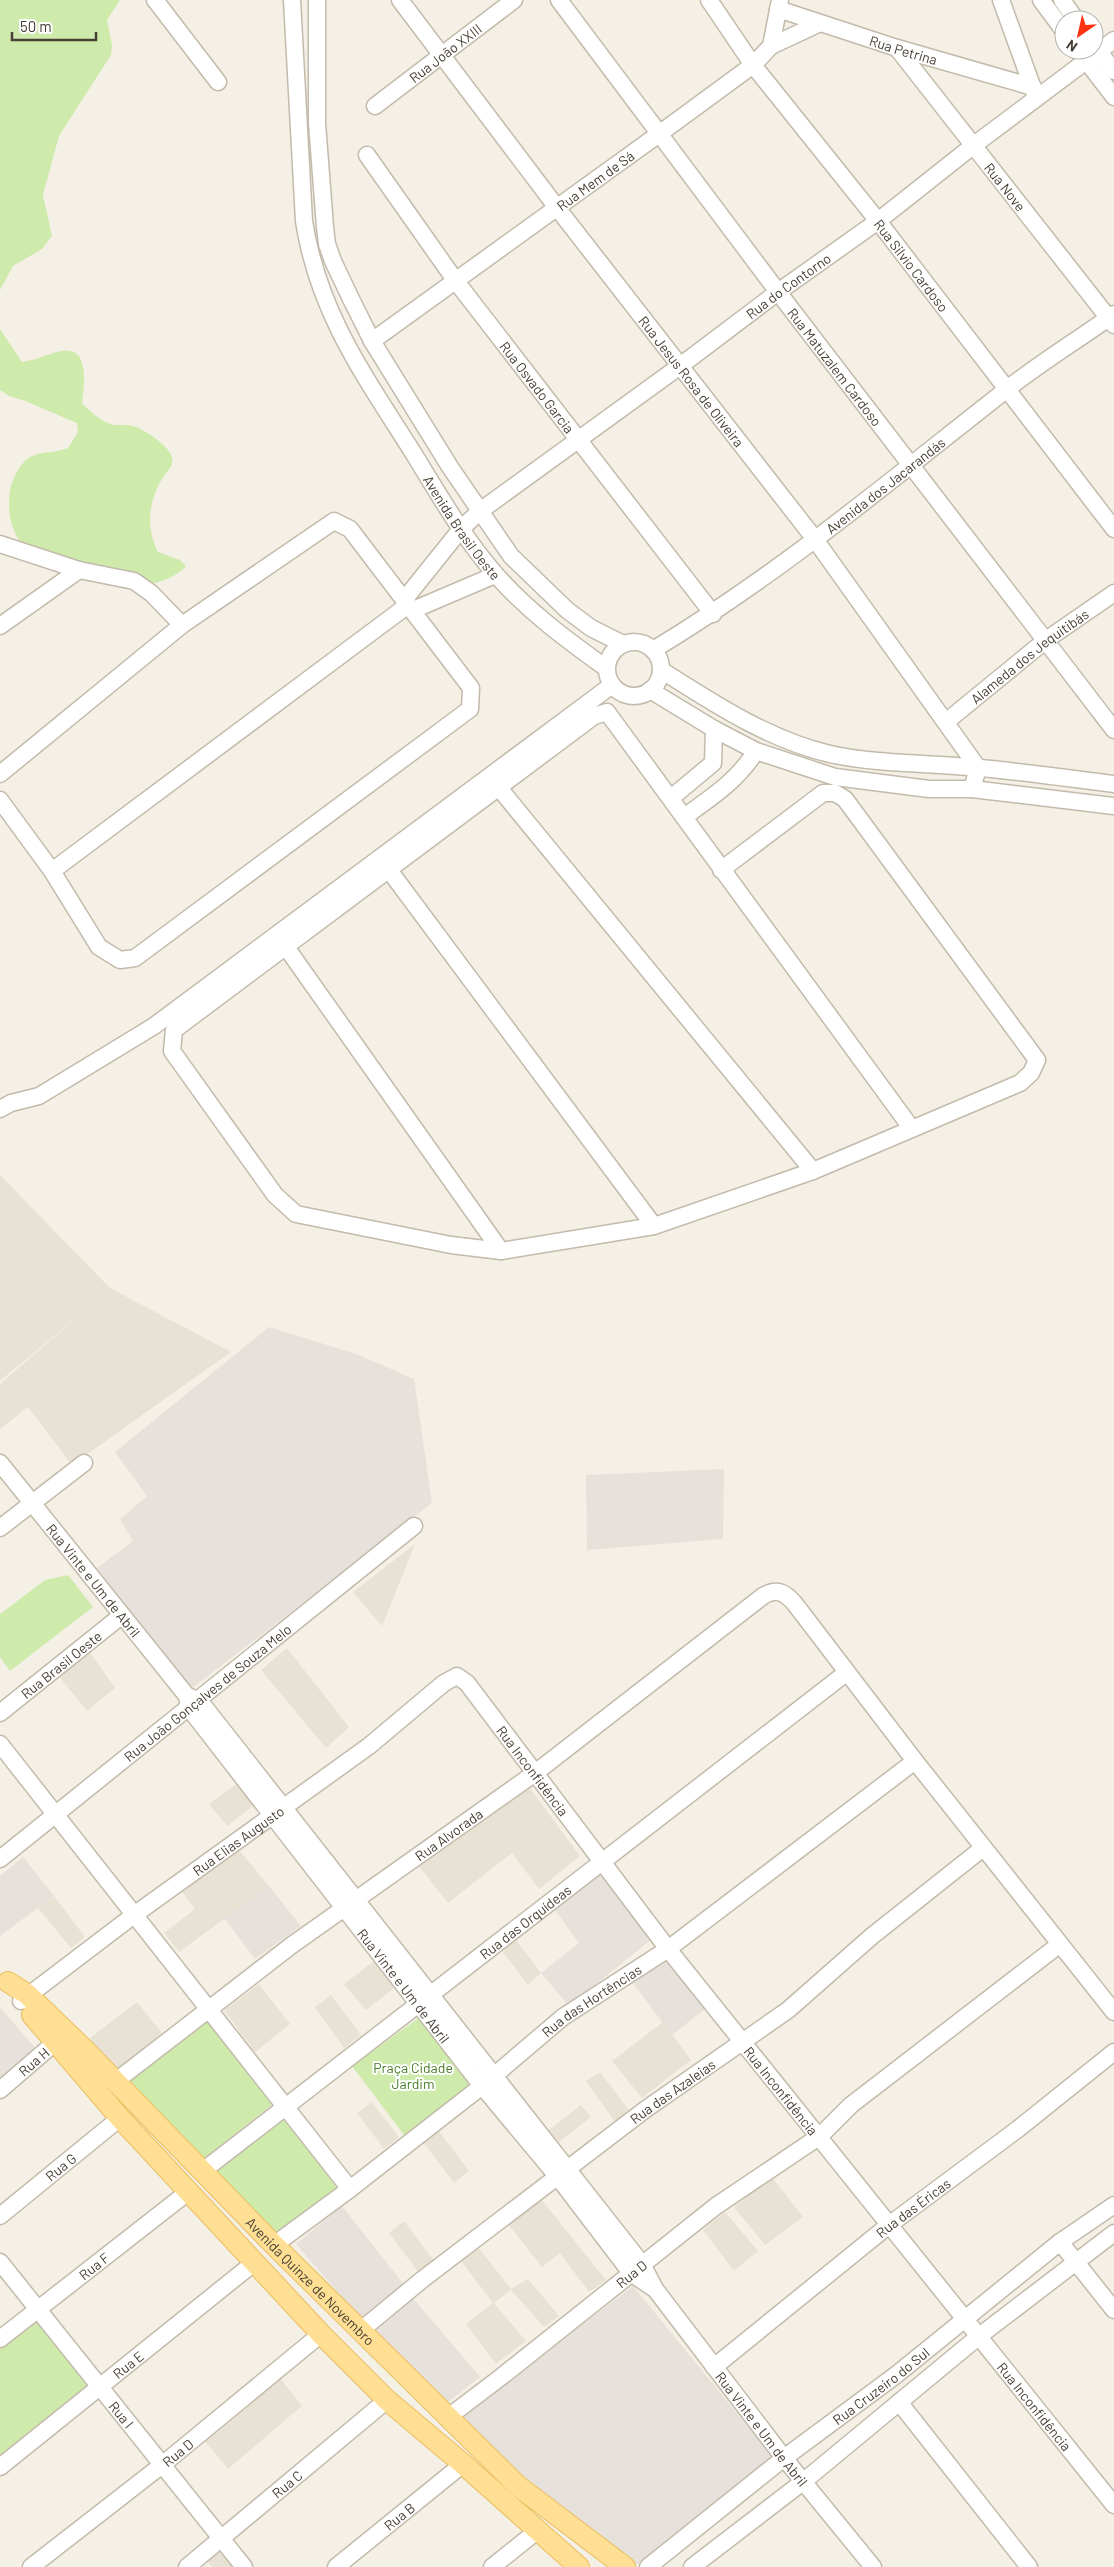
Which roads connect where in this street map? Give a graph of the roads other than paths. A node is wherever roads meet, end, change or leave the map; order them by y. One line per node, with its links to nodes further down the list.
1 (154, 0): 21 (street)
2 (292, 0): 39 (street, Avenida Brasil Oeste)
3 (317, 0): 33 (street, Avenida Brasil Oeste)
4 (400, 0): 15 (street, Rua Jesus Rosa de Oliveira)
5 (514, 0): 15 (street, Rua João XXIII)
6 (559, 0): 25 (street, Rua Matuzalem Cardoso)
7 (709, 0): 19 (street, Rua Silvio Cardoso)
8 (1001, 0): 22 (street)
9 (1042, 0): 11 (street)
10 (779, 5): 12 (street, Rua Petrina); 13 (street)
11 (1054, 17)
12 (818, 24): 13 (street, Rua Mem de Sá); 14 (street, Rua Petrina)
13 (771, 46): 19 (street, Rua Mem de Sá)
14 (898, 48): 22 (street, Rua Petrina); 26 (street, Rua Nove)
15 (443, 55): 24 (street, Rua João XXIII); 28 (street, Rua Jesus Rosa de Oliveira)
16 (1078, 60): 22 (street, Rua do Contorno)
17 (1093, 60): 23 (street)
18 (1099, 60): 20 (street)
19 (753, 65): 25 (street, Rua Mem de Sá); 29 (street, Rua Silvio Cardoso)
20 (1114, 72)
21 (218, 82)
22 (1034, 93): 26 (street, Rua do Contorno)
23 (1114, 98)
24 (375, 106)
25 (659, 134): 28 (street, Rua Mem de Sá); 31 (street, Rua Matuzalem Cardoso)
26 (974, 146): 29 (street, Rua do Contorno); 32 (street, Rua Nove)
27 (367, 155): 30 (street, Rua Osvado Garcia)
28 (558, 209): 30 (street, Rua Mem de Sá); 34 (street, Rua Jesus Rosa de Oliveira)
29 (878, 222): 31 (street, Rua do Contorno); 35 (street, Rua Silvio Cardoso)
30 (455, 280): 33 (street, Rua Mem de Sá); 36 (street, Rua Osvado Garcia)
31 (778, 292): 34 (street, Rua do Contorno); 37 (street, Rua Matuzalem Cardoso)
32 (1112, 319): 35 (street, Avenida dos Jacarandás)
33 (372, 341): 38 (street, Avenida Brasil Oeste)
34 (680, 366): 36 (street, Rua do Contorno); 41 (street, Rua Jesus Rosa de Oliveira)
35 (1007, 389): 37 (street, Avenida dos Jacarandás); 40 (street, Rua Silvio Cardoso)
36 (576, 440): 38 (street, Rua do Contorno); 47 (street, Rua Osvado Garcia)
37 (911, 466): 41 (street, Avenida dos Jacarandás); 50 (street, Rua Matuzalem Cardoso)
38 (480, 510): 39 (street, Rua do Contorno); 51 (street, Avenida Brasil Oeste)
39 (461, 529): 44 (street, Avenida Brasil Oeste); 46 (street, Rua do Contorno)
40 (1114, 530)
41 (814, 538): 47 (street, Avenida dos Jacarandás); 57 (street, Rua Jesus Rosa de Oliveira)
42 (0, 544): 43 (street)
43 (79, 570): 48 (street); 49 (street)
44 (496, 575): 46 (street); 53 (street, Avenida Brasil Oeste)
45 (1114, 593): 50 (street, Alameda dos Jequitibás)
46 (409, 605): 48 (street); 73 (street); 73 (street)
47 (712, 614): 52 (street, Avenida dos Jacarandás)
48 (182, 625): 63 (street)
49 (0, 626)
50 (1046, 640): 57 (street, Alameda dos Jequitibás); 59 (street, Rua Matuzalem Cardoso)
51 (623, 644): 52 (street); 53 (street)
52 (653, 650): 54 (street)
53 (606, 668): 55 (street)
54 (661, 670): 56 (street); 60 (street)
55 (612, 685): 56 (street); 75 (street)
56 (650, 690): 58 (street)
57 (946, 721): 62 (street, Rua Jesus Rosa de Oliveira)
58 (714, 729): 61 (street); 67 (street)
59 (1114, 730)
60 (775, 735): 61 (street); 62 (street)
61 (762, 752): 66 (street); 70 (street)
62 (978, 768): 64 (street); 66 (street)
63 (0, 774)
64 (1114, 784)
65 (499, 788): 67 (street); 71 (street); 77 (street)
66 (972, 789): 69 (street)
67 (672, 798): 70 (street)
68 (0, 800): 73 (street)
69 (1114, 806)
70 (684, 817): 72 (street)
71 (389, 870): 74 (street); 78 (street)
72 (721, 870): 76 (street); 76 (street)
73 (52, 871)
74 (286, 947): 79 (street); 79 (street)
75 (0, 1109)
76 (912, 1129): 77 (street)
77 (813, 1171): 78 (street)
78 (654, 1226): 79 (street)
79 (501, 1251)
80 (84, 1462): 82 (street)
81 (0, 1463): 82 (street, Rua Vinte e Um de Abril)
82 (31, 1502): 84 (street); 85 (street, Rua Vinte e Um de Abril)
83 (414, 1526): 88 (street, Rua João Gonçalves de Souza Melo)
84 (0, 1528)
85 (122, 1616): 88 (street, Rua Vinte e Um de Abril); 89 (street, Rua Brasil Oeste)
86 (846, 1673): 91 (street); 92 (street, Rua Alvorada); 97 (street, Rua das Orquídeas)
87 (454, 1678): 92 (street, Rua Inconfidência); 93 (street, Rua Elias Augusto)
88 (192, 1702): 93 (street, Rua Vinte e Um de Abril); 94 (street, Rua João Gonçalves de Souza Melo)
89 (0, 1713)
90 (0, 1744): 94 (street)
91 (915, 1761): 95 (street); 101 (street, Rua das Hortências)
92 (534, 1773): 97 (street, Rua Inconfidência); 98 (street, Rua Alvorada)
93 (277, 1811): 98 (street, Rua Vinte e Um de Abril); 99 (street, Rua Elias Augusto)
94 (55, 1814): 96 (street, Rua João Gonçalves de Souza Melo); 99 (street)
95 (983, 1848): 100 (street); 108 (street, Rua das Azaleias)
96 (0, 1859)
97 (600, 1862): 101 (street, Rua Inconfidência); 104 (street, Rua das Orquídeas)
98 (349, 1904): 104 (street, Rua Vinte e Um de Abril); 105 (street, Rua Alvorada)
99 (134, 1915): 103 (street, Rua Elias Augusto); 105 (street)
100 (1060, 1944): 106 (street); 116 (street, Rua D)
101 (668, 1949): 108 (street, Rua Inconfidência); 110 (street, Rua das Hortências)
102 (4, 1978): 103 (main road, Avenida Quinze de Novembro)
103 (24, 1998): 107 (main road, Avenida Quinze de Novembro)
104 (425, 1998): 110 (street, Rua Vinte e Um de Abril); 112 (street, Rua Vinte e Um de Abril); 114 (street, Rua das Orquídeas)
105 (207, 2008): 111 (street, Rua Alvorada); 114 (street)
106 (1114, 2012)
107 (61, 2038): 111 (main road, Avenida Quinze de Novembro); 113 (street, Rua H); 115 (main road, Avenida Quinze de Novembro)
108 (742, 2041): 116 (street, Rua Inconfidência); 118 (street, Rua das Azaleias)
109 (1114, 2052): 123 (street, Rua das Éricas)
110 (494, 2074): 112 (street, Rua das Hortências); 118 (street, Rua Vinte e Um de Abril)
111 (116, 2081): 117 (main road, Avenida Quinze de Novembro)
112 (482, 2086): 118 (street, Rua Vinte e Um de Abril); 119 (street, Rua das Hortências)
113 (0, 2090)
114 (284, 2108): 117 (street, Rua das Orquídeas); 119 (street)
115 (120, 2118): 120 (main road, Avenida Quinze de Novembro); 122 (street, Rua G)
116 (820, 2136): 123 (street, Rua Inconfidência); 130 (street, Rua D)
117 (204, 2170): 126 (main road, Avenida Quinze de Novembro)
118 (562, 2172): 130 (street, Rua Vinte e Um de Abril); 136 (street, Rua das Azaleias)
119 (350, 2189): 126 (street, Rua das Hortências)
120 (188, 2192): 129 (main road, Avenida Quinze de Novembro); 133 (street, Rua F)
121 (1114, 2204): 125 (street, Rua Cruzeiro do Sul)
122 (0, 2216)
123 (889, 2225): 135 (street, Rua Inconfidência); 140 (street, Rua das Éricas)
124 (1114, 2233): 127 (street, Rua Cruzeiro do Sul)
125 (1060, 2242): 127 (street); 135 (street, Rua Cruzeiro do Sul)
126 (274, 2245): 131 (main road, Avenida Quinze de Novembro)
127 (1074, 2261): 134 (street); 138 (street, Rua Cruzeiro do Sul)
128 (0, 2262): 133 (street, Rua I)
129 (255, 2262): 132 (main road, Avenida Quinze de Novembro); 141 (street, Rua E)
130 (637, 2269): 140 (street, Rua Vinte e Um de Abril); 144 (street, Rua D)
131 (312, 2283): 132 (main road); 136 (main road, Avenida Quinze de Novembro)
132 (291, 2304): 137 (main road, Avenida Quinze de Novembro)
133 (37, 2308): 139 (street, Rua F); 141 (street, Rua I)
134 (1114, 2310)
135 (965, 2319): 138 (street, Rua Inconfidência); 145 (street, Rua Cruzeiro do Sul)
136 (360, 2332): 144 (main road, Avenida Quinze de Novembro)
137 (320, 2334): 142 (main road, Avenida Quinze de Novembro); 147 (street, Rua D)
138 (978, 2337): 143 (street, Rua Cruzeiro do Sul); 151 (street, Rua Inconfidência)
139 (0, 2339)
140 (714, 2367): 145 (street, Rua Vinte e Um de Abril)
141 (100, 2386): 147 (street, Rua I); 148 (street, Rua E)
142 (386, 2400): 146 (main road, Avenida Quinze de Novembro); 153 (street, Rua C)
143 (899, 2402): 149 (street, Rua Cruzeiro do Sul); 164 (street)
144 (447, 2418): 150 (main road, Avenida Quinze de Novembro)
145 (784, 2458): 149 (street, Rua Vinte e Um de Abril); 161 (street, Rua Cruzeiro do Sul)
146 (463, 2464): 152 (main road, Avenida Quinze de Novembro); 157 (street, Rua B)
147 (162, 2465): 153 (street, Rua I); 154 (street, Rua D)
148 (0, 2466)
149 (804, 2482): 162 (street, Rua Cruzeiro do Sul); 163 (street, Rua Vinte e Um de Abril)
150 (542, 2504): 152 (main road); 160 (main road, Avenida Quinze de Novembro)
151 (1114, 2505)
152 (533, 2527): 158 (street); 159 (main road, Avenida Quinze de Novembro)
153 (222, 2539): 155 (street, Rua C); 156 (street, Rua I)
154 (32, 2567)
155 (187, 2567)
156 (244, 2567)
157 (336, 2567)
158 (492, 2567)
159 (579, 2567)
160 (625, 2567)
161 (648, 2567)
162 (692, 2567)
163 (873, 2567)
164 (1029, 2567)

